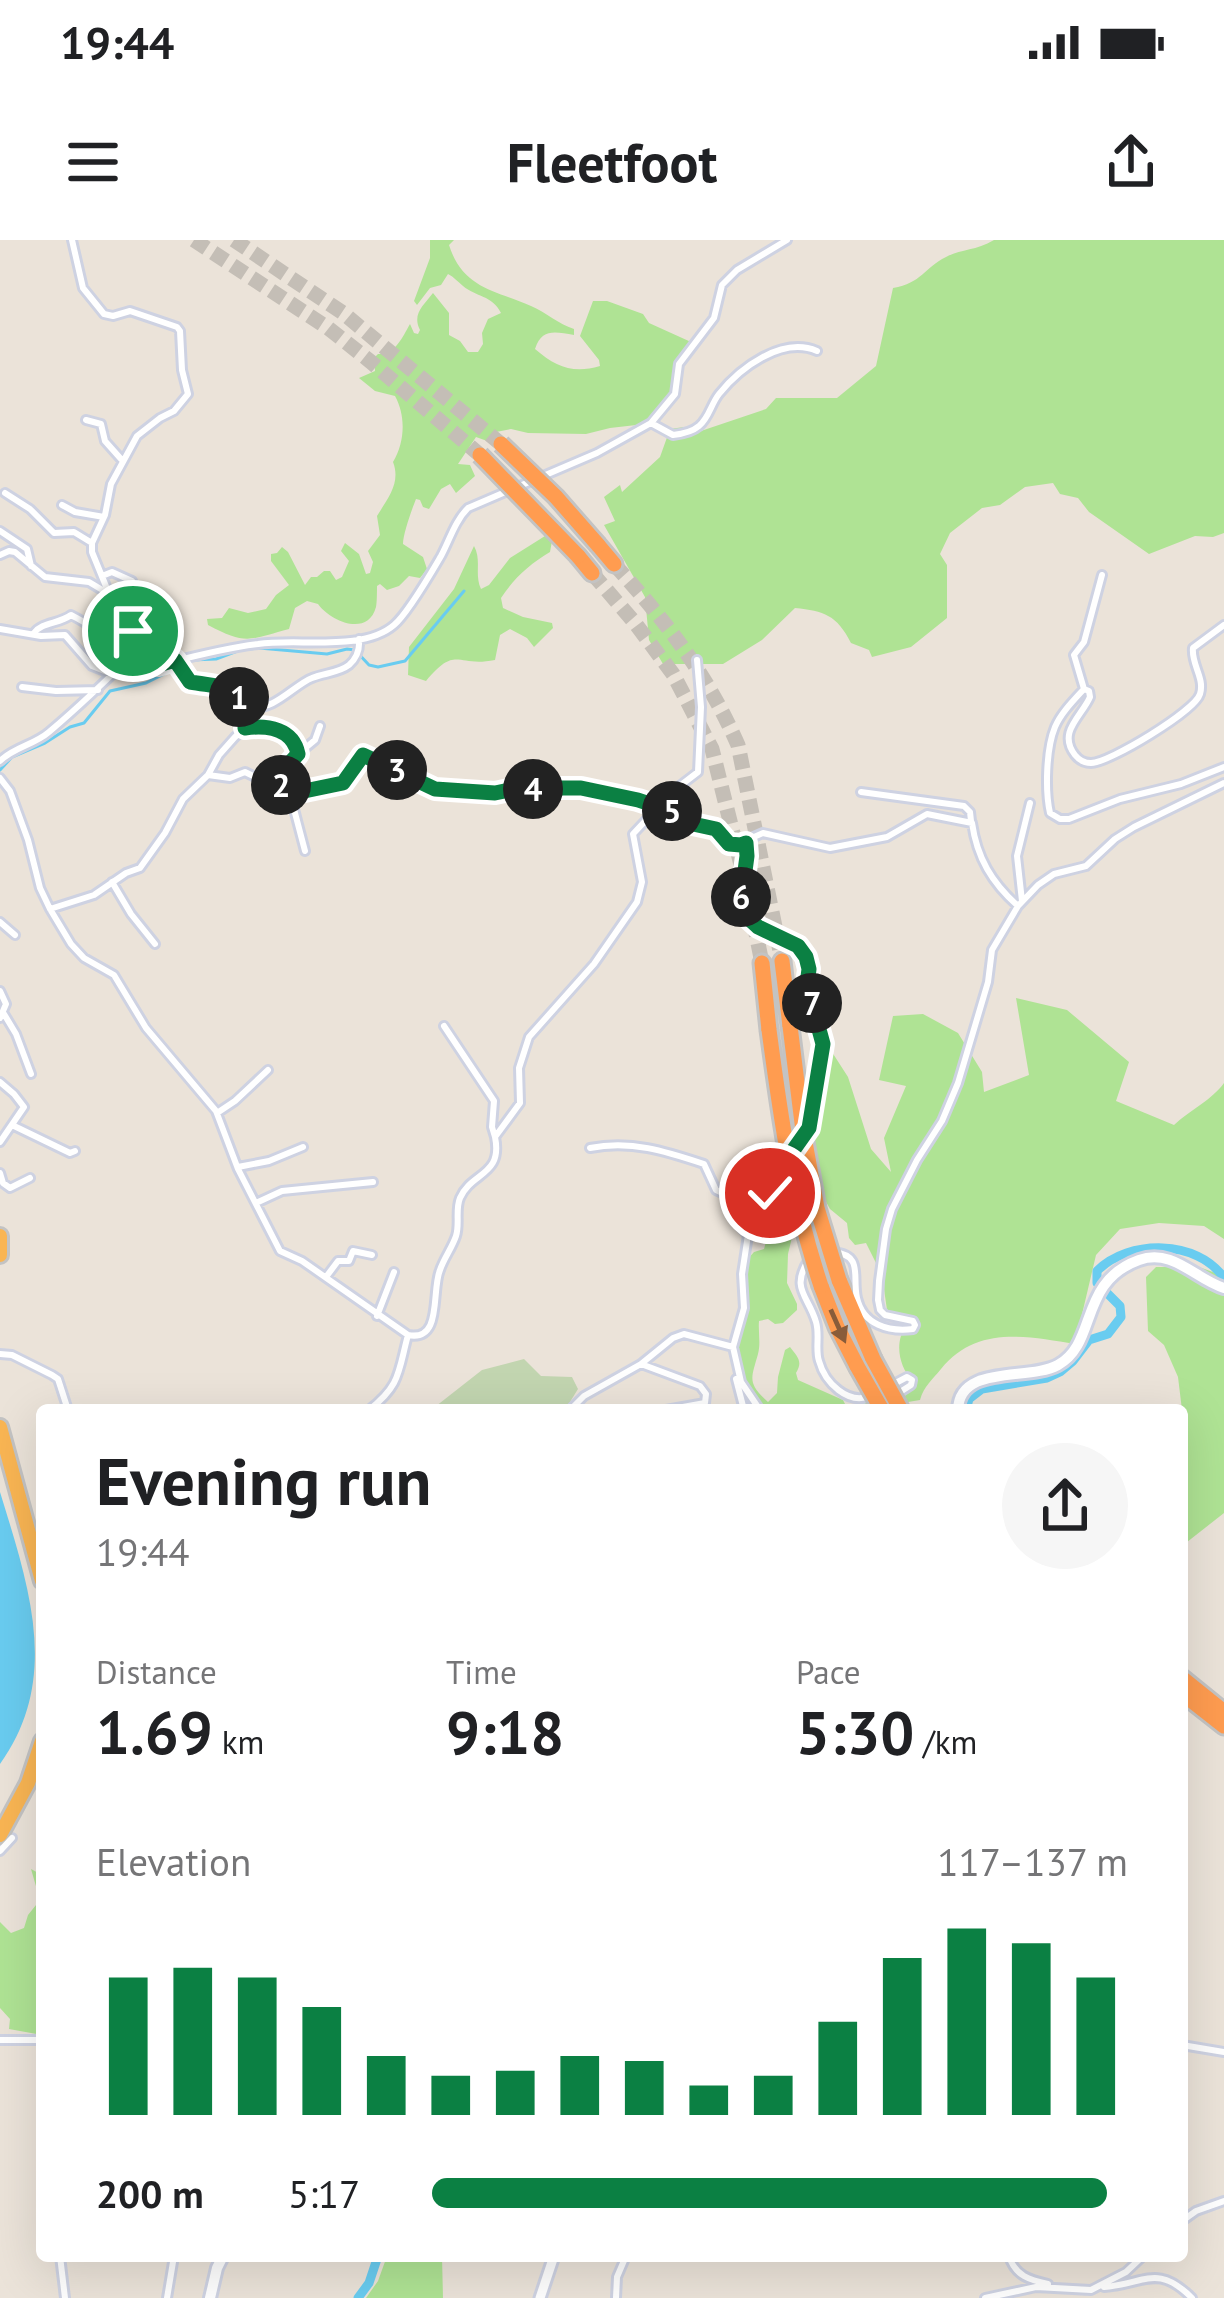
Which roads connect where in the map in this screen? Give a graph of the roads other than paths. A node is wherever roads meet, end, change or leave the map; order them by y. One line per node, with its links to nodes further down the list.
1 (72, 240): 8 (street)
2 (788, 240): 5 (street)
3 (817, 351): 5 (street)
4 (86, 420): 8 (street)
5 (651, 423): 27 (street)
6 (501, 444): 15 (highway, bridge)
7 (480, 455): 17 (highway, bridge)
8 (122, 460): 11 (street)
9 (5, 493): 13 (street)
10 (62, 506): 11 (street)
11 (104, 517): 13 (street)
12 (0, 531): 16 (street)
13 (92, 543): 18 (street)
14 (0, 555): 16 (street)
15 (614, 564)
16 (31, 566): 21 (street)
17 (592, 573)
18 (102, 574): 20 (street); 21 (street); 22 (street)
19 (1102, 575): 33 (street)
20 (131, 581)
21 (89, 582): 22 (street)
22 (109, 594): 26 (street)
23 (1224, 625): 33 (street)
24 (0, 628): 25 (street)
25 (34, 633): 26 (street); 31 (street)
26 (135, 634): 28 (street)
27 (358, 639): 30 (street); 35 (street)
28 (140, 647): 30 (street); 31 (street)
29 (697, 660): 48 (street)
30 (178, 665): 35 (street)
31 (112, 674): 34 (street)
32 (22, 687): 34 (street)
33 (1084, 689): 40 (street)
34 (98, 690): 39 (street)
35 (249, 705): 37 (street)
36 (320, 726): 38 (street)
37 (245, 728): 38 (street); 41 (street)
38 (298, 754): 44 (street)
39 (0, 761)
40 (1224, 767)
41 (208, 775): 44 (street); 52 (street)
42 (0, 778): 54 (street)
43 (1224, 783): 53 (street)
44 (279, 790): 46 (street)
45 (861, 792): 49 (street)
46 (290, 794): 48 (street); 51 (street)
47 (1030, 803): 53 (street)
48 (655, 806): 50 (street); 69 (street)
49 (971, 821): 50 (street); 53 (street)
50 (746, 843): 77 (street)
51 (304, 850)
52 (112, 882): 54 (street); 57 (street)
53 (1020, 903): 101 (street)
54 (50, 909): 66 (street)
55 (0, 922): 56 (street)
56 (15, 935)
57 (155, 944)
58 (782, 961): 102 (highway, bridge)
59 (762, 963): 100 (highway, one-way to 100, bridge)
60 (0, 991): 61 (street)
61 (2, 1016): 64 (street)
62 (444, 1026): 69 (street)
63 (268, 1070): 66 (street)
64 (31, 1075)
65 (0, 1082): 68 (street)
66 (217, 1112): 75 (street)
67 (0, 1121): 68 (street)
68 (10, 1127): 70 (street); 73 (street)
69 (496, 1138): 89 (street)
70 (0, 1142)
71 (303, 1147): 75 (street)
72 (590, 1148): 81 (street)
73 (74, 1151)
74 (754, 1157): 77 (street)
75 (238, 1167): 80 (street)
76 (0, 1173): 78 (street)
77 (775, 1176): 81 (street)
78 (30, 1178)
79 (373, 1182): 80 (street)
80 (256, 1202): 86 (street)
81 (748, 1235): 90 (street)
82 (0, 1236): 83 (highway)
83 (0, 1255)
84 (372, 1256): 86 (street)
85 (394, 1272): 88 (street)
86 (326, 1277): 88 (street)
87 (1222, 1287): 103 (main road)
88 (377, 1316): 89 (street)
89 (408, 1335): 95 (street)
90 (733, 1347): 92 (street); 93 (street)
91 (0, 1354): 94 (street)
92 (641, 1364): 96 (street); 97 (street)
93 (736, 1370): 98 (street); 99 (street)
94 (66, 1404)
95 (377, 1404)
96 (576, 1404)
97 (699, 1404)
98 (742, 1404)
99 (755, 1404)
100 (879, 1404)
101 (881, 1404)
102 (899, 1404)
103 (960, 1404)
104 (0, 1426): 105 (highway)
105 (36, 1559)
106 (1188, 1683): 108 (highway)
107 (1188, 1698): 109 (highway)
108 (1224, 1712)
109 (1224, 1726)
110 (36, 1759): 111 (highway)
111 (6, 1836): 112 (street)
112 (0, 1851)
113 (0, 2040): 114 (street)
114 (36, 2040)
115 (1188, 2046): 116 (street)
116 (1224, 2052)
117 (1224, 2201): 118 (street)
118 (1188, 2217)
119 (61, 2262): 128 (street)
120 (173, 2262): 129 (street)
121 (220, 2262): 130 (main road)
122 (552, 2262): 131 (street)
123 (623, 2262): 132 (street)
124 (1012, 2262): 127 (street)
125 (1137, 2262): 126 (street)
126 (1102, 2285): 127 (street); 134 (street)
127 (1050, 2287): 133 (street)
128 (65, 2298)
129 (167, 2298)
130 (210, 2298)
131 (540, 2298)
132 (616, 2298)
133 (985, 2298)
134 (1192, 2298)

